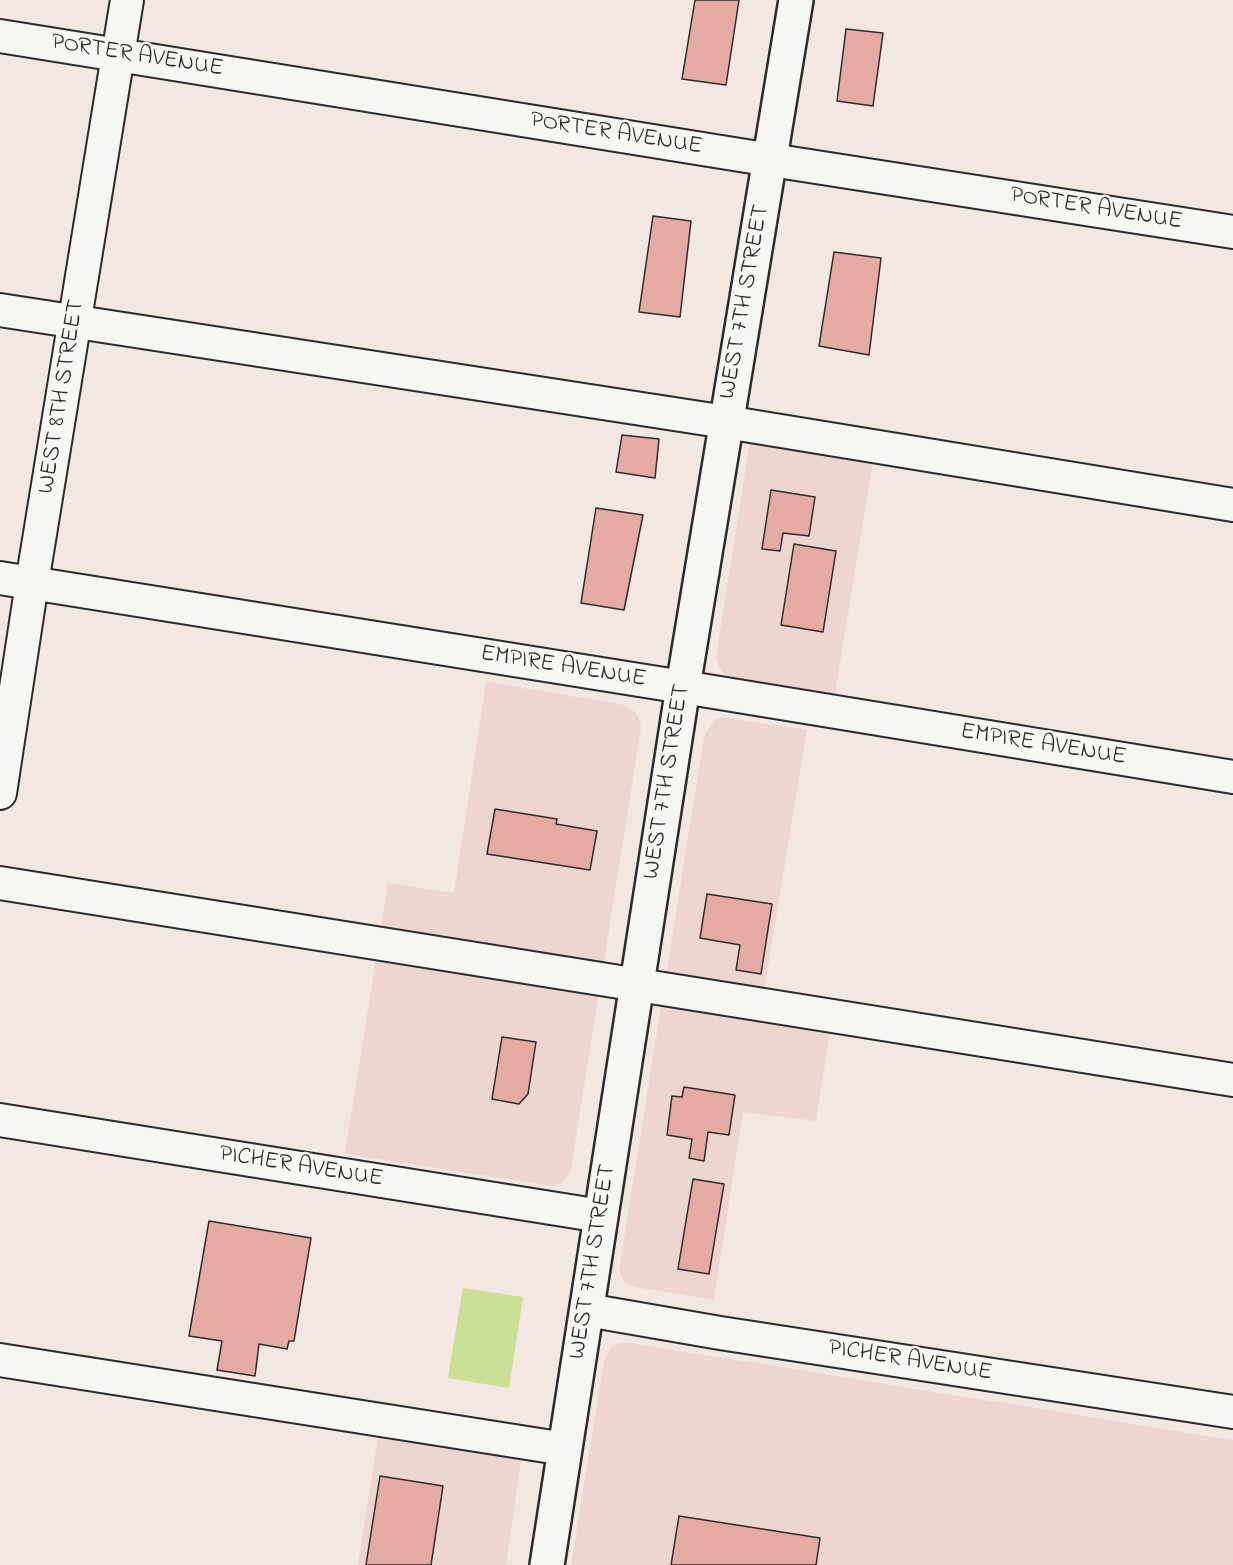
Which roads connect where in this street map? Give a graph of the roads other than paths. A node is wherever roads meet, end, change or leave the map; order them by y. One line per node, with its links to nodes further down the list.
1 (127, 0): 4 (street, WEST 8TH STREET)
2 (796, 0): 5 (main road, WEST 7TH STREET)
3 (0, 36): 4 (street, PORTER AVENUE)
4 (118, 54): 5 (street, PORTER AVENUE); 8 (street, WEST 8TH STREET)
5 (771, 160): 6 (street, PORTER AVENUE); 9 (main road, WEST 7TH STREET)
6 (1233, 232)
7 (0, 310): 8 (street)
8 (75, 322): 9 (street); 12 (street, WEST 8TH STREET)
9 (726, 422): 10 (street); 13 (main road, WEST 7TH STREET)
10 (1233, 506)
11 (0, 578): 12 (street, EMPIRE AVENUE)
12 (32, 583): 13 (street, EMPIRE AVENUE); 15 (street, WEST 8TH STREET)
13 (683, 687): 14 (street, EMPIRE AVENUE); 17 (main road, WEST 7TH STREET)
14 (1233, 777)
15 (0, 794)
16 (0, 883): 17 (street)
17 (637, 986): 18 (street); 20 (main road, WEST 7TH STREET)
18 (1233, 1080)
19 (0, 1120): 20 (street, PICHER AVENUE)
20 (601, 1216): 21 (main road, WEST 7TH STREET)
21 (587, 1310): 23 (street, PICHER AVENUE); 24 (main road, WEST 7TH STREET)
22 (0, 1360): 24 (street)
23 (1233, 1412)
24 (565, 1449): 25 (main road, WEST 7TH STREET)
25 (547, 1565)

